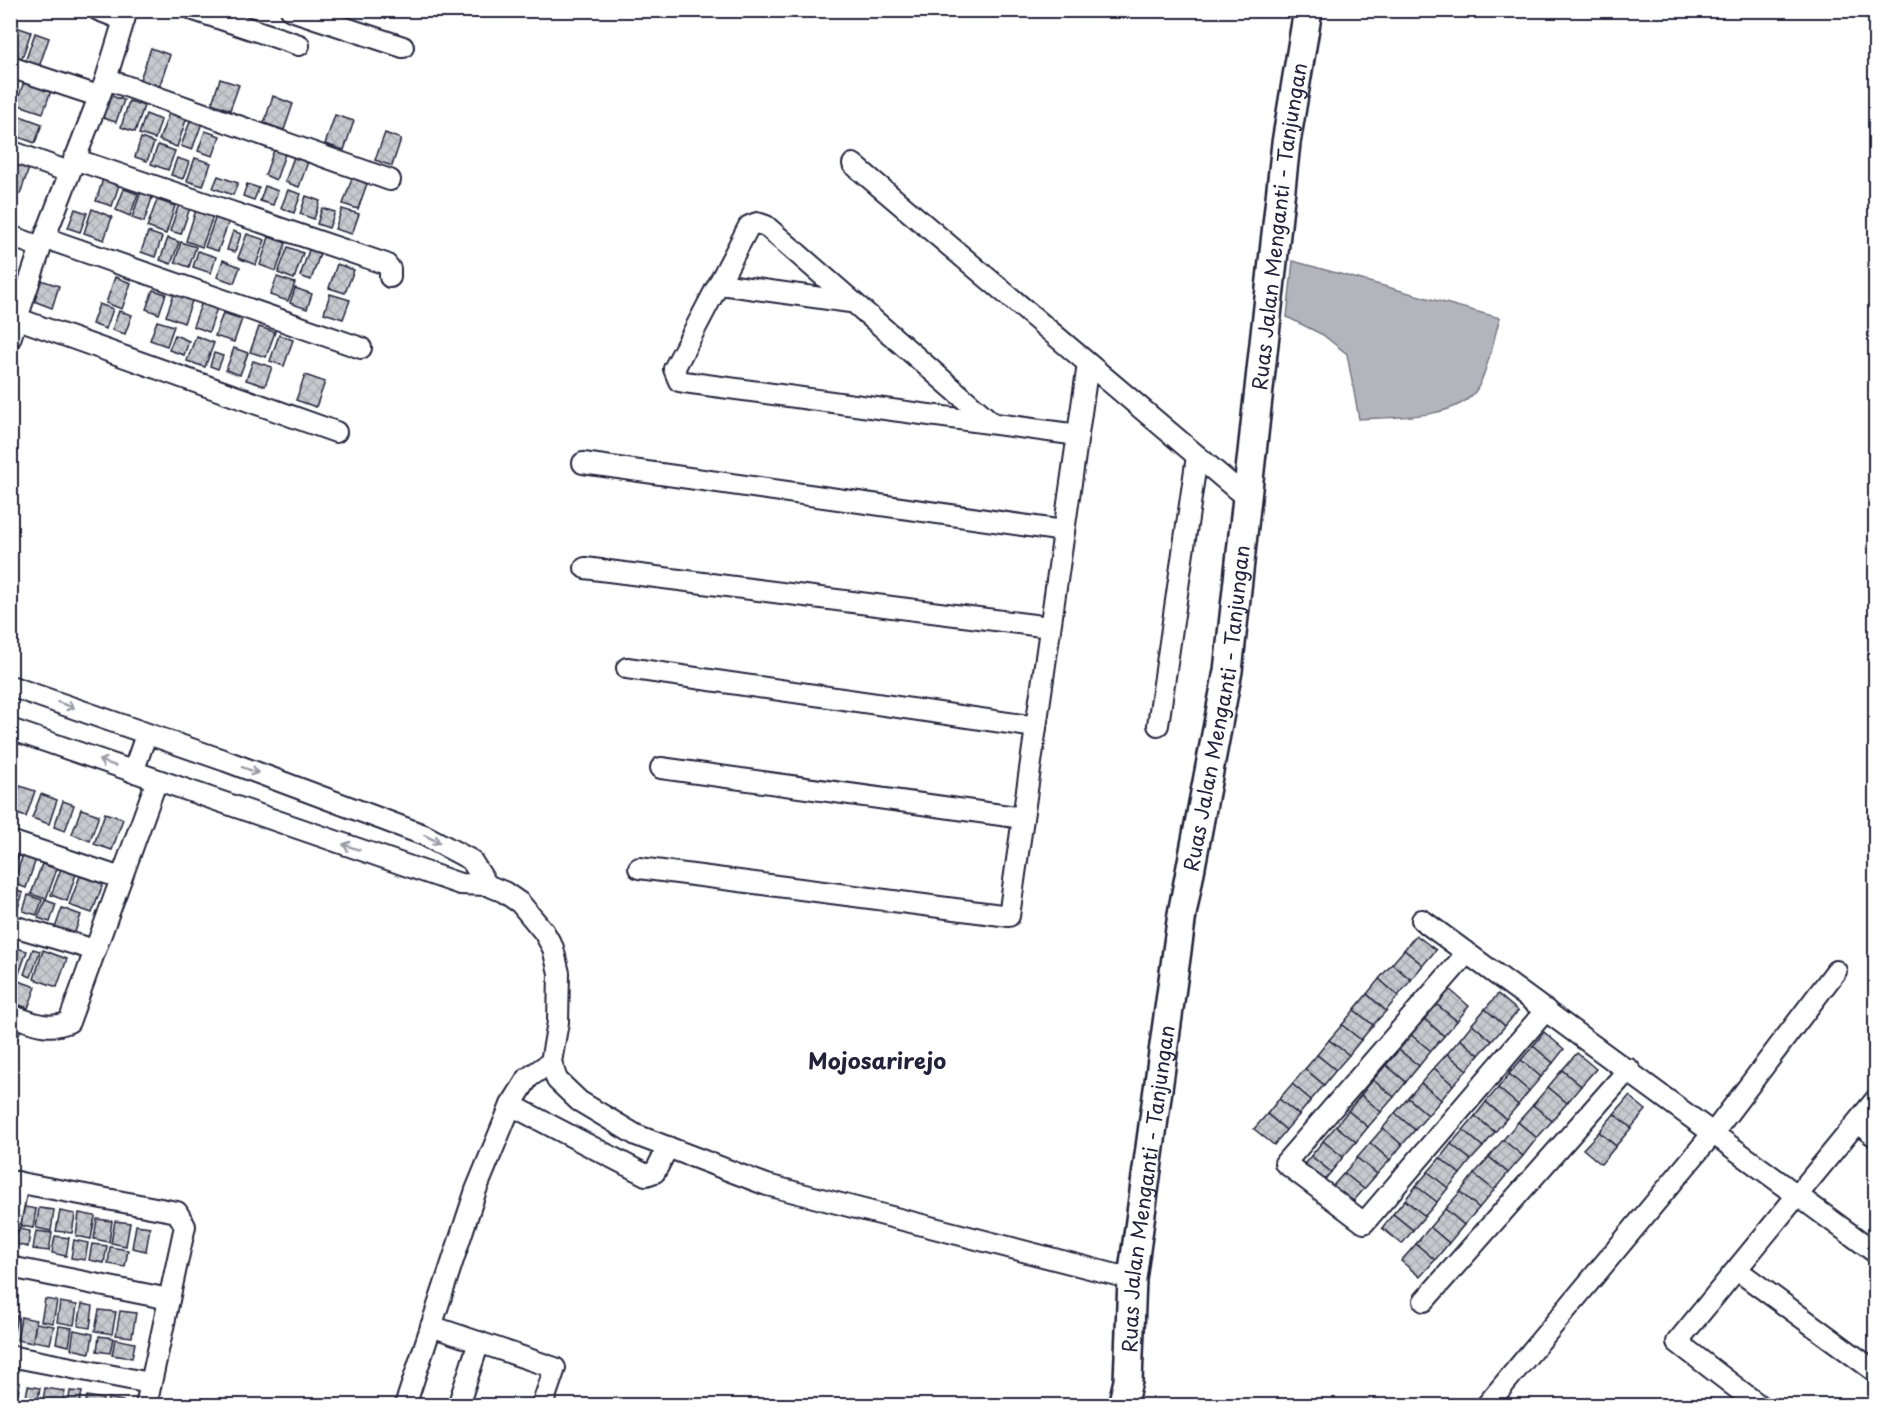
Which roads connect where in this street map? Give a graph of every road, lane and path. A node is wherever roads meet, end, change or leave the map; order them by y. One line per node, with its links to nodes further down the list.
1 (98, 10): 5 (street)
2 (194, 10): 6 (street)
3 (291, 10): 7 (street)
4 (1308, 10): 28 (main road, Ruas Jalan Menganti - Tanjungan)
5 (126, 15): 9 (street)
6 (299, 45)
7 (403, 47)
8 (10, 67): 9 (street)
9 (102, 87): 12 (street); 13 (street)
10 (10, 151): 12 (street)
11 (853, 164): 22 (street)
12 (71, 165): 15 (street); 16 (street)
13 (390, 180)
14 (10, 236): 15 (street)
15 (43, 243): 19 (street); 21 (street)
16 (390, 277)
17 (720, 284): 18 (street); 18 (street); 23 (street)
18 (850, 302): 23 (street)
19 (14, 317): 20 (street); 24 (street)
20 (10, 339)
21 (361, 348)
22 (1088, 364): 25 (street); 26 (street)
23 (991, 422): 25 (street)
24 (336, 432)
25 (1078, 435): 29 (street)
26 (1197, 456): 28 (street); 34 (street)
27 (583, 463): 29 (street)
28 (1248, 499): 67 (main road, Ruas Jalan Menganti - Tanjungan)
29 (1064, 531): 31 (street)
30 (585, 568): 31 (street)
31 (1050, 627): 35 (street)
32 (627, 668): 35 (street)
33 (10, 686): 37 (street, one-way to 37)
34 (1158, 725)
35 (1036, 727): 41 (street)
36 (10, 729): 39 (street, one-way to 36)
37 (146, 735): 39 (street); 45 (street, one-way to 45)
38 (662, 768): 41 (street)
39 (133, 772): 40 (street)
40 (157, 780): 44 (street); 45 (street, one-way to 40)
41 (1023, 818): 43 (street)
42 (10, 841): 44 (street)
43 (639, 868)
44 (121, 878): 48 (street)
45 (488, 885): 53 (street)
46 (1422, 920): 49 (street)
47 (10, 925): 48 (street)
48 (95, 950): 52 (street)
49 (1467, 953): 51 (street); 51 (street)
50 (1836, 970): 58 (street)
51 (1546, 1010): 54 (street)
52 (10, 1015)
53 (551, 1062): 56 (street); 60 (street)
54 (1629, 1069): 58 (street); 69 (street)
55 (1875, 1100): 57 (street)
56 (511, 1105): 60 (street); 70 (street)
57 (1857, 1124): 59 (street); 62 (street)
58 (1714, 1132): 62 (street); 80 (street)
59 (1875, 1137)
60 (668, 1147): 67 (street)
61 (14, 1181): 63 (street); 68 (street)
62 (1798, 1196): 64 (street); 66 (street)
63 (10, 1223)
64 (1875, 1253)
65 (10, 1267): 68 (street)
66 (1737, 1270): 73 (street); 81 (street)
67 (1132, 1279): 79 (main road, Ruas Jalan Menganti - Tanjungan)
68 (169, 1299): 74 (street)
69 (1424, 1301)
70 (431, 1326): 71 (street); 76 (street)
71 (479, 1342): 77 (street); 78 (street)
72 (10, 1356): 74 (street)
73 (1875, 1372)
74 (150, 1383): 75 (street)
75 (146, 1406)
76 (405, 1406)
77 (458, 1406)
78 (542, 1406)
79 (1122, 1406)
80 (1486, 1406)
81 (1760, 1406)

